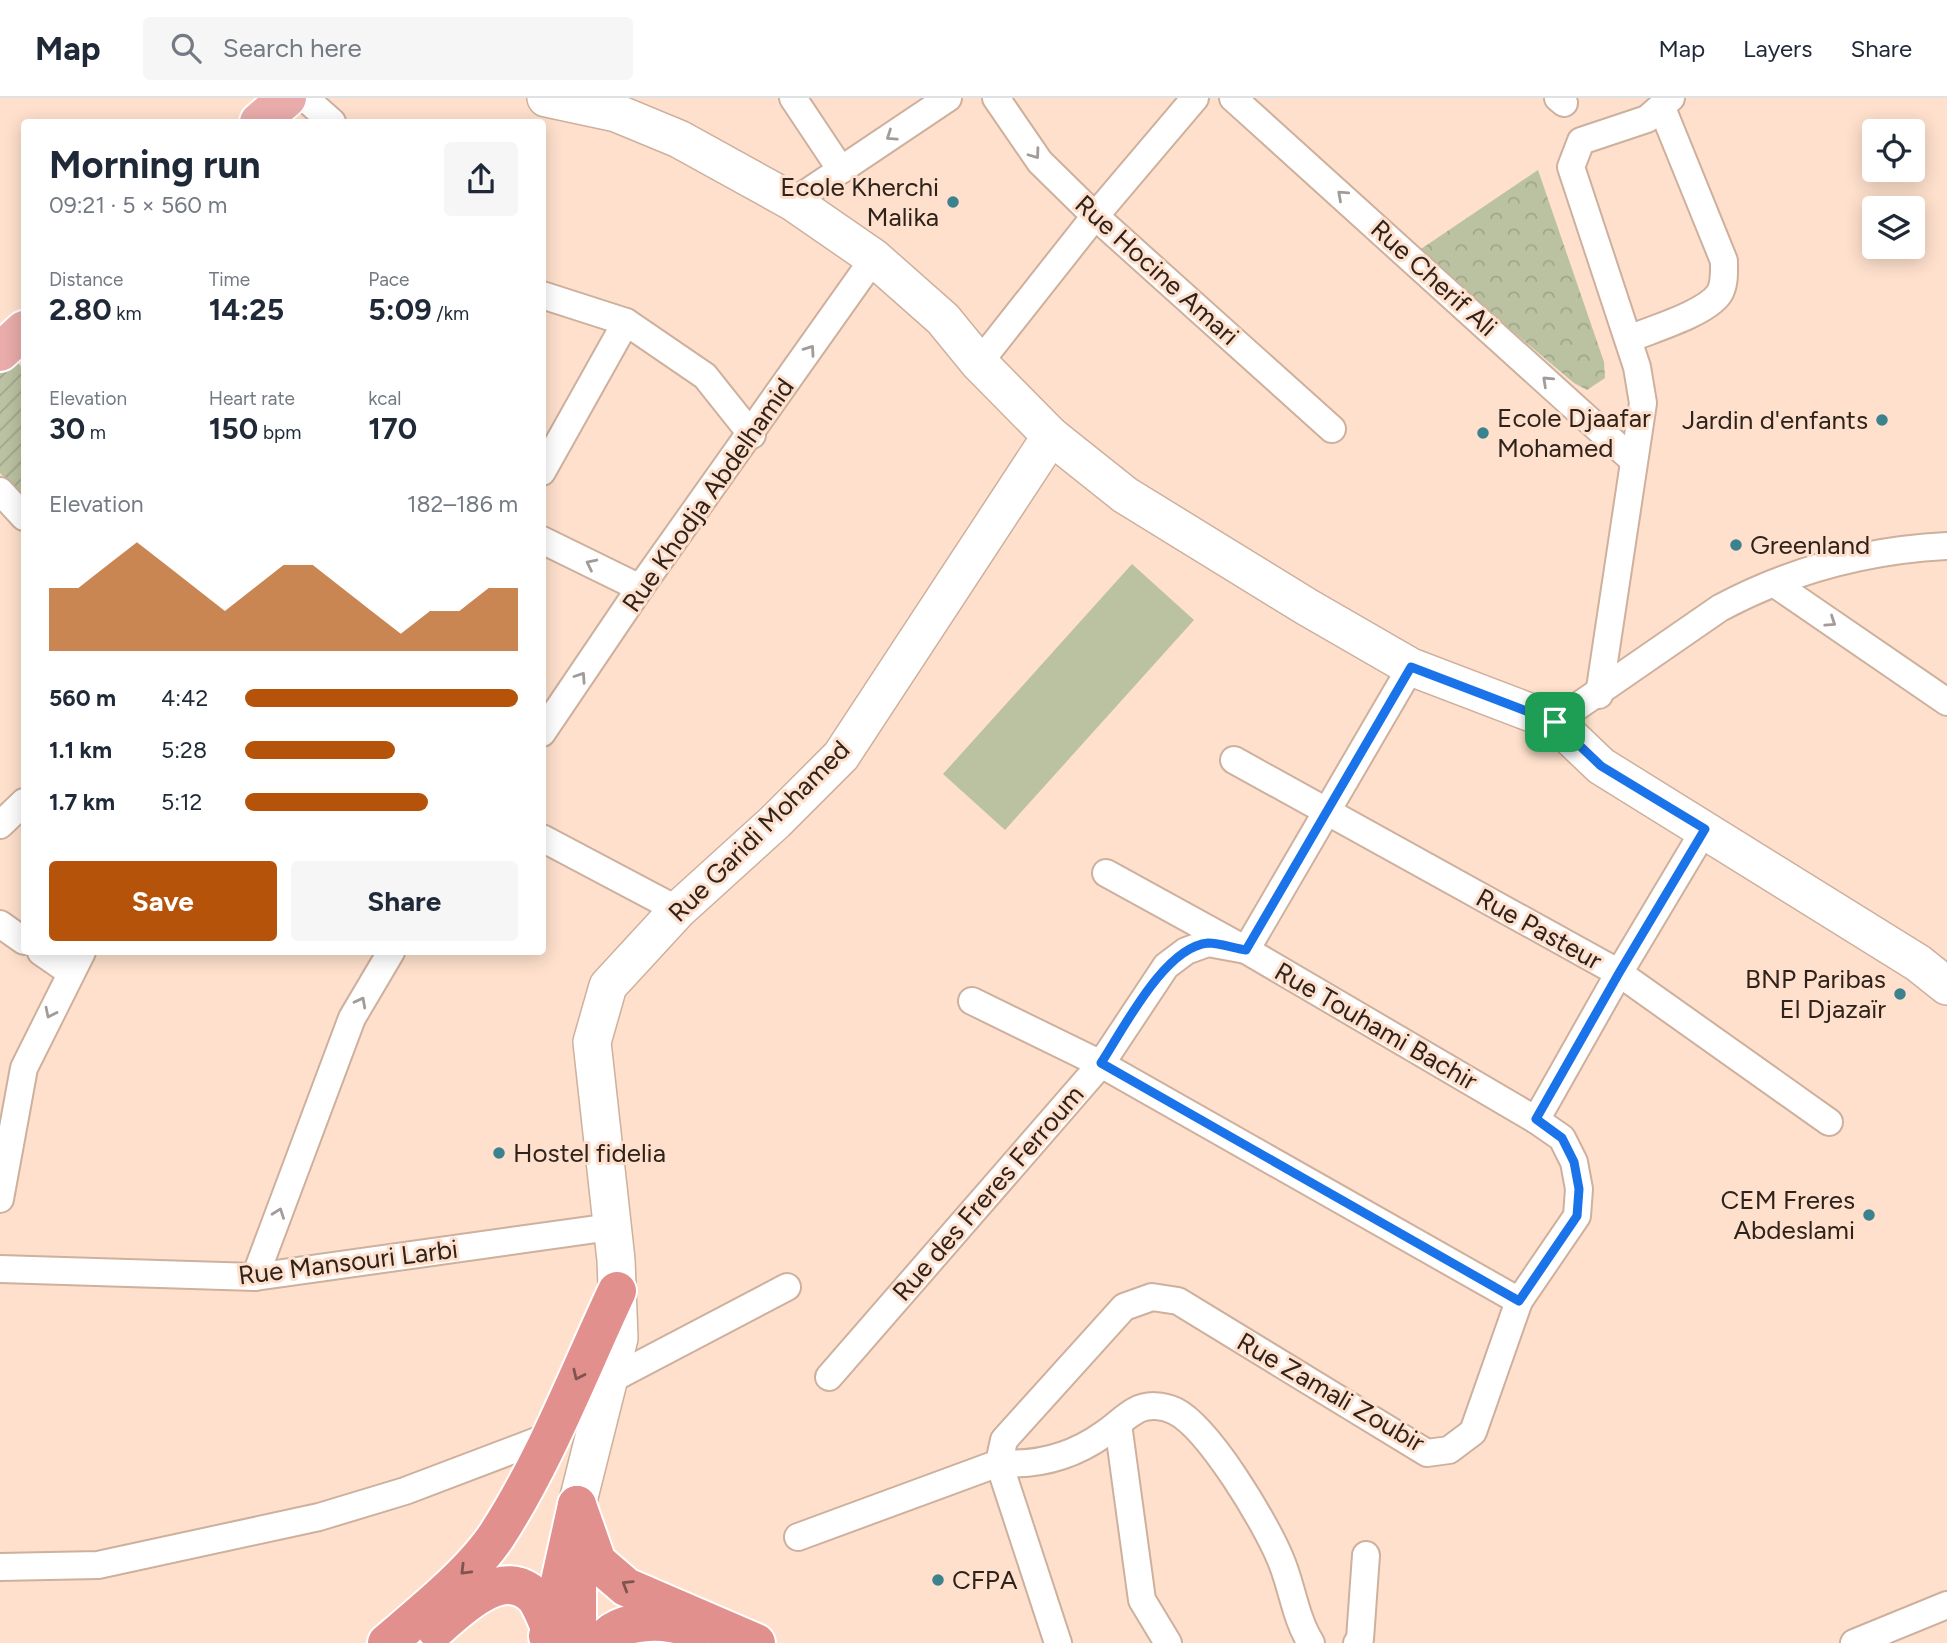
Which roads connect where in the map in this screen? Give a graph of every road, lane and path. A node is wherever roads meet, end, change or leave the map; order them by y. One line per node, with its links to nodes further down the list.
1 (287, 98): 10 (main road)
2 (305, 98): 11 (street)
3 (546, 98): 13 (main road)
4 (793, 98): 12 (street)
5 (948, 98): 12 (street, one-way to 12)
6 (996, 98): 14 (street, Rue Hocine Amari, one-way to 14)
7 (1195, 98): 14 (street)
8 (1233, 98): 23 (street, Rue Cherif Ali, one-way to 8)
9 (1667, 103): 18 (street); 18 (street)
10 (262, 119)
11 (329, 119)
12 (841, 170): 13 (street)
13 (793, 202): 15 (main road)
14 (1095, 216): 19 (street); 20 (street, Rue Hocine Amari)
15 (874, 258): 19 (main road); 21 (street, Rue Khodja Abdelhamid, one-way to 15)
16 (546, 296): 17 (street)
17 (626, 323): 21 (street); 24 (street)
18 (1629, 339): 23 (street)
19 (979, 363): 22 (main road)
20 (1332, 429)
21 (752, 435): 30 (street, Rue Khodja Abdelhamid)
22 (1051, 436): 31 (main road); 43 (main road, Rue Garidi Mohamed)
23 (1633, 460): 32 (street)
24 (546, 465)
25 (0, 491): 26 (street)
26 (21, 514)
27 (546, 542): 30 (street, one-way to 27)
28 (1947, 546): 29 (street)
29 (1774, 583): 32 (street); 33 (street, one-way to 33)
30 (640, 589): 35 (street, Rue Khodja Abdelhamid, one-way to 30)
31 (1411, 667): 34 (main road); 38 (street)
32 (1599, 695): 34 (street)
33 (1947, 702)
34 (1555, 722): 40 (main road)
35 (546, 727)
36 (1234, 760): 38 (street, Rue Pasteur)
37 (21, 805): 39 (street)
38 (1327, 814): 46 (street); 50 (street, Rue Pasteur)
39 (0, 825)
40 (1705, 829): 50 (street); 51 (main road)
41 (546, 840): 43 (street)
42 (1106, 873): 46 (street, Rue Touhami Bachir)
43 (678, 910): 57 (main road, Rue Garidi Mohamed)
44 (0, 924): 45 (street)
45 (21, 939)
46 (1246, 950): 53 (street, Rue des Freres Ferroum); 54 (street, Rue Touhami Bachir)
47 (52, 955): 49 (street)
48 (389, 955): 59 (street, one-way to 48)
49 (76, 962): 56 (street, one-way to 56)
50 (1619, 973): 54 (street); 55 (street, Rue Pasteur)
51 (1947, 986)
52 (972, 1001): 53 (street)
53 (1101, 1063): 61 (street); 62 (street, Rue des Freres Ferroum)
54 (1536, 1119): 61 (street, Rue Zamali Zoubir)
55 (1829, 1122)
56 (0, 1199)
57 (614, 1259): 59 (street, Rue Mansouri Larbi); 63 (main road, Rue Garidi Mohamed); 65 (highway, one-way to 65)
58 (0, 1269): 59 (street, Rue Mansouri Larbi)
59 (255, 1277)
60 (787, 1287): 63 (street)
61 (1519, 1301): 66 (street, Rue Zamali Zoubir)
62 (829, 1377)
63 (608, 1381): 67 (main road, Rue Garidi Mohamed)
64 (1118, 1424): 66 (street); 79 (street); 80 (street)
65 (550, 1436): 70 (street); 73 (highway, one-way to 73)
66 (999, 1463): 68 (street); 78 (street)
67 (577, 1505): 72 (highway); 77 (highway, one-way to 67)
68 (798, 1537)
69 (1366, 1555): 81 (street)
70 (0, 1567)
71 (1947, 1605): 82 (street)
72 (558, 1637): 74 (highway)
73 (387, 1643)
74 (418, 1643)
75 (603, 1643): 76 (highway)
76 (715, 1643)
77 (756, 1643)
78 (1058, 1643)
79 (1168, 1643)
80 (1311, 1643)
81 (1357, 1643)
82 (1854, 1643)

